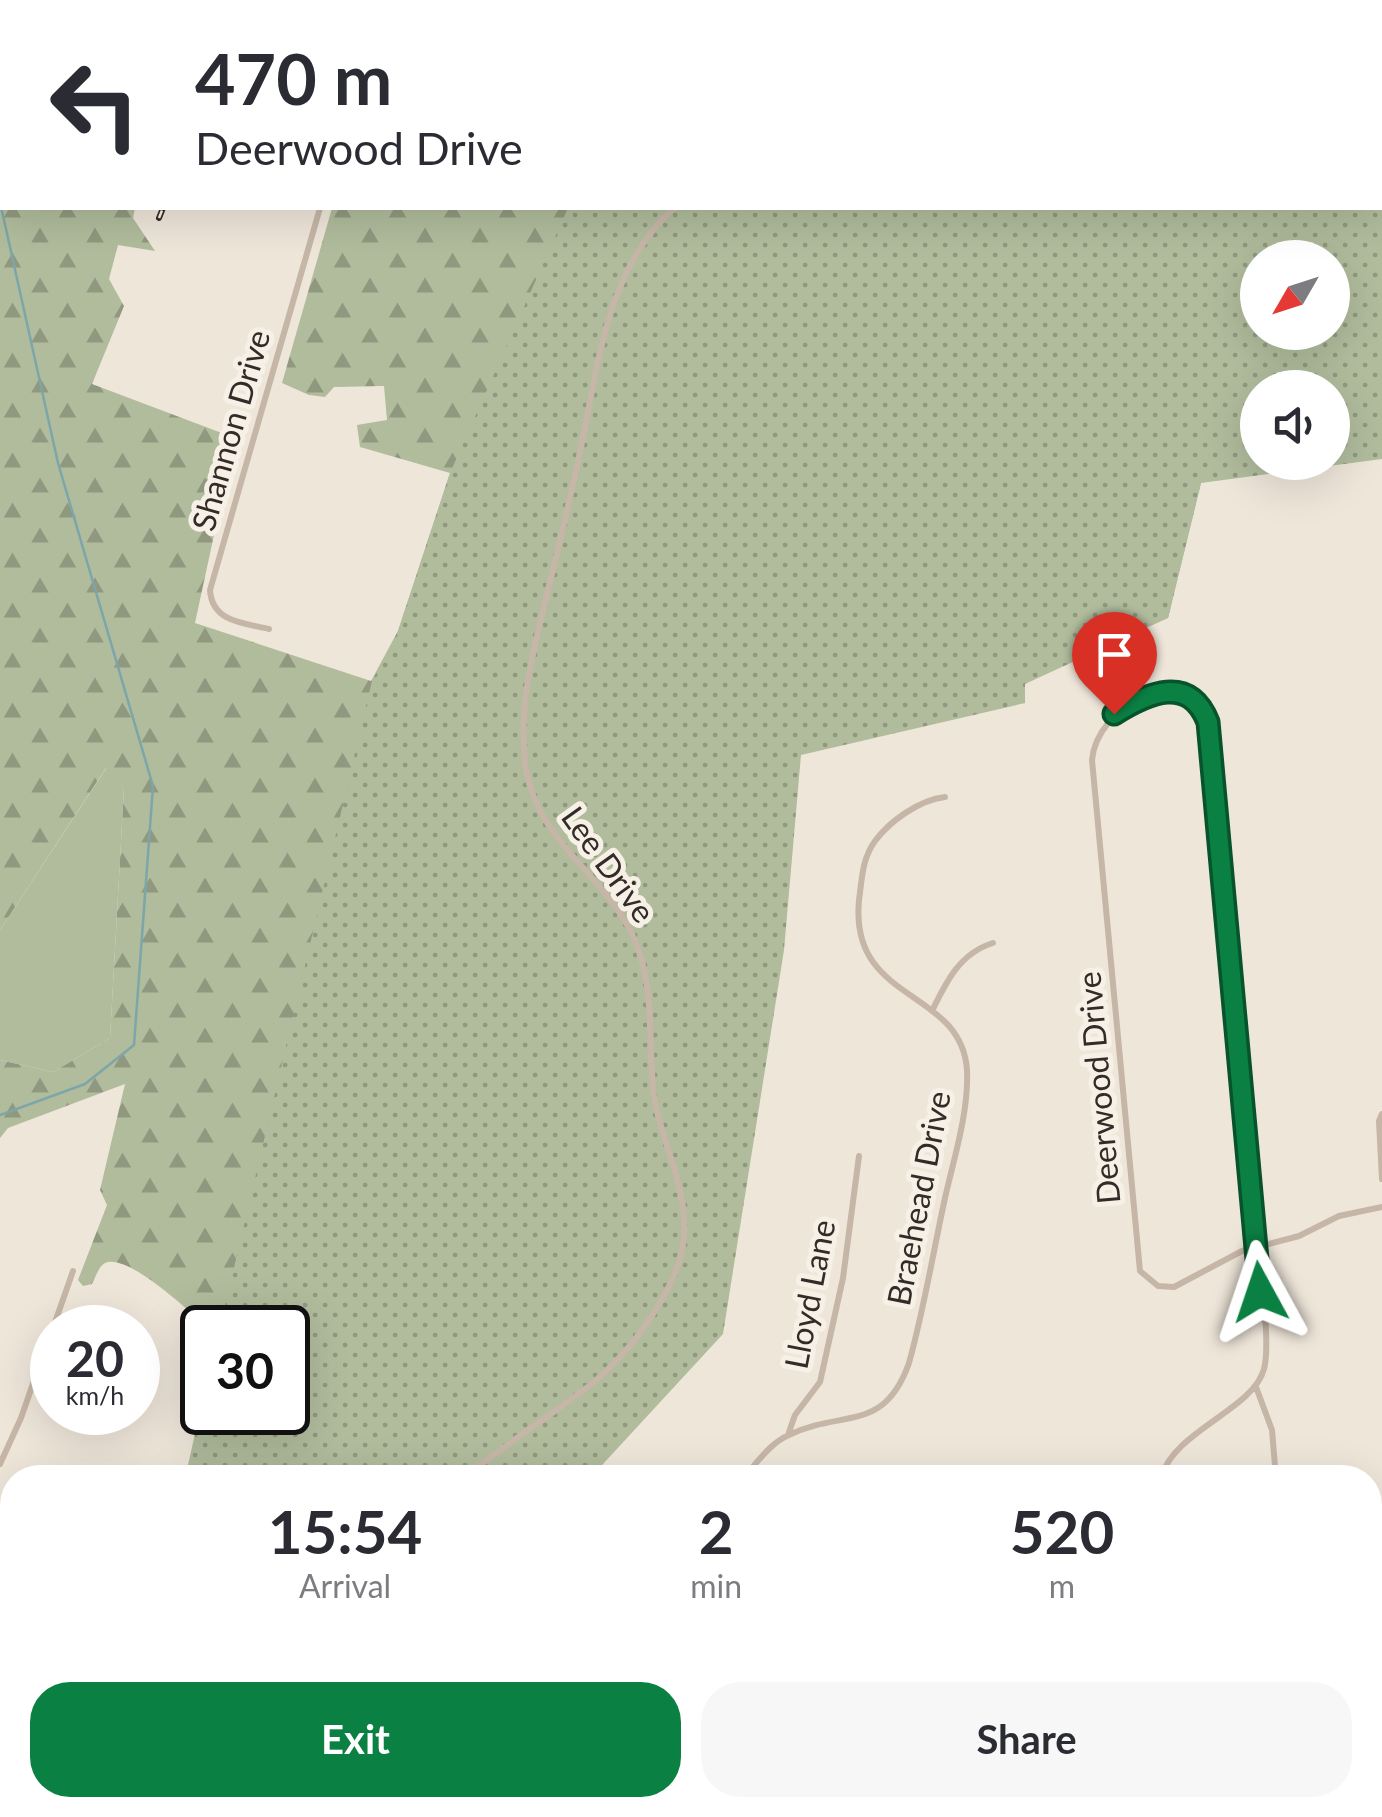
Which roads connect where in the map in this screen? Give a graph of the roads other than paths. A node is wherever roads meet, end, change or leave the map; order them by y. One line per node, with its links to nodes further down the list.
1 (319, 210): 3 (street, Shannon Drive)
2 (672, 210): 18 (street, Lee Drive)
3 (269, 629)
4 (944, 798): 6 (street, Braehead Drive)
5 (993, 943): 6 (street)
6 (932, 1010): 16 (street, Braehead Drive)
7 (1382, 1114): 9 (street)
8 (859, 1156): 16 (street, Lloyd Lane)
9 (1382, 1179)
10 (1382, 1208): 11 (street, Deerwood Drive)
11 (1256, 1249): 11 (street, Deerwood Drive); 14 (street)
12 (73, 1271): 13 (street)
13 (61, 1305)
14 (1255, 1386): 20 (street); 21 (street)
15 (30, 1393): 17 (street)
16 (788, 1435): 19 (street, Braehead Drive)
17 (0, 1464)
18 (477, 1465)
19 (755, 1465)
20 (1168, 1465)
21 (1275, 1465)

